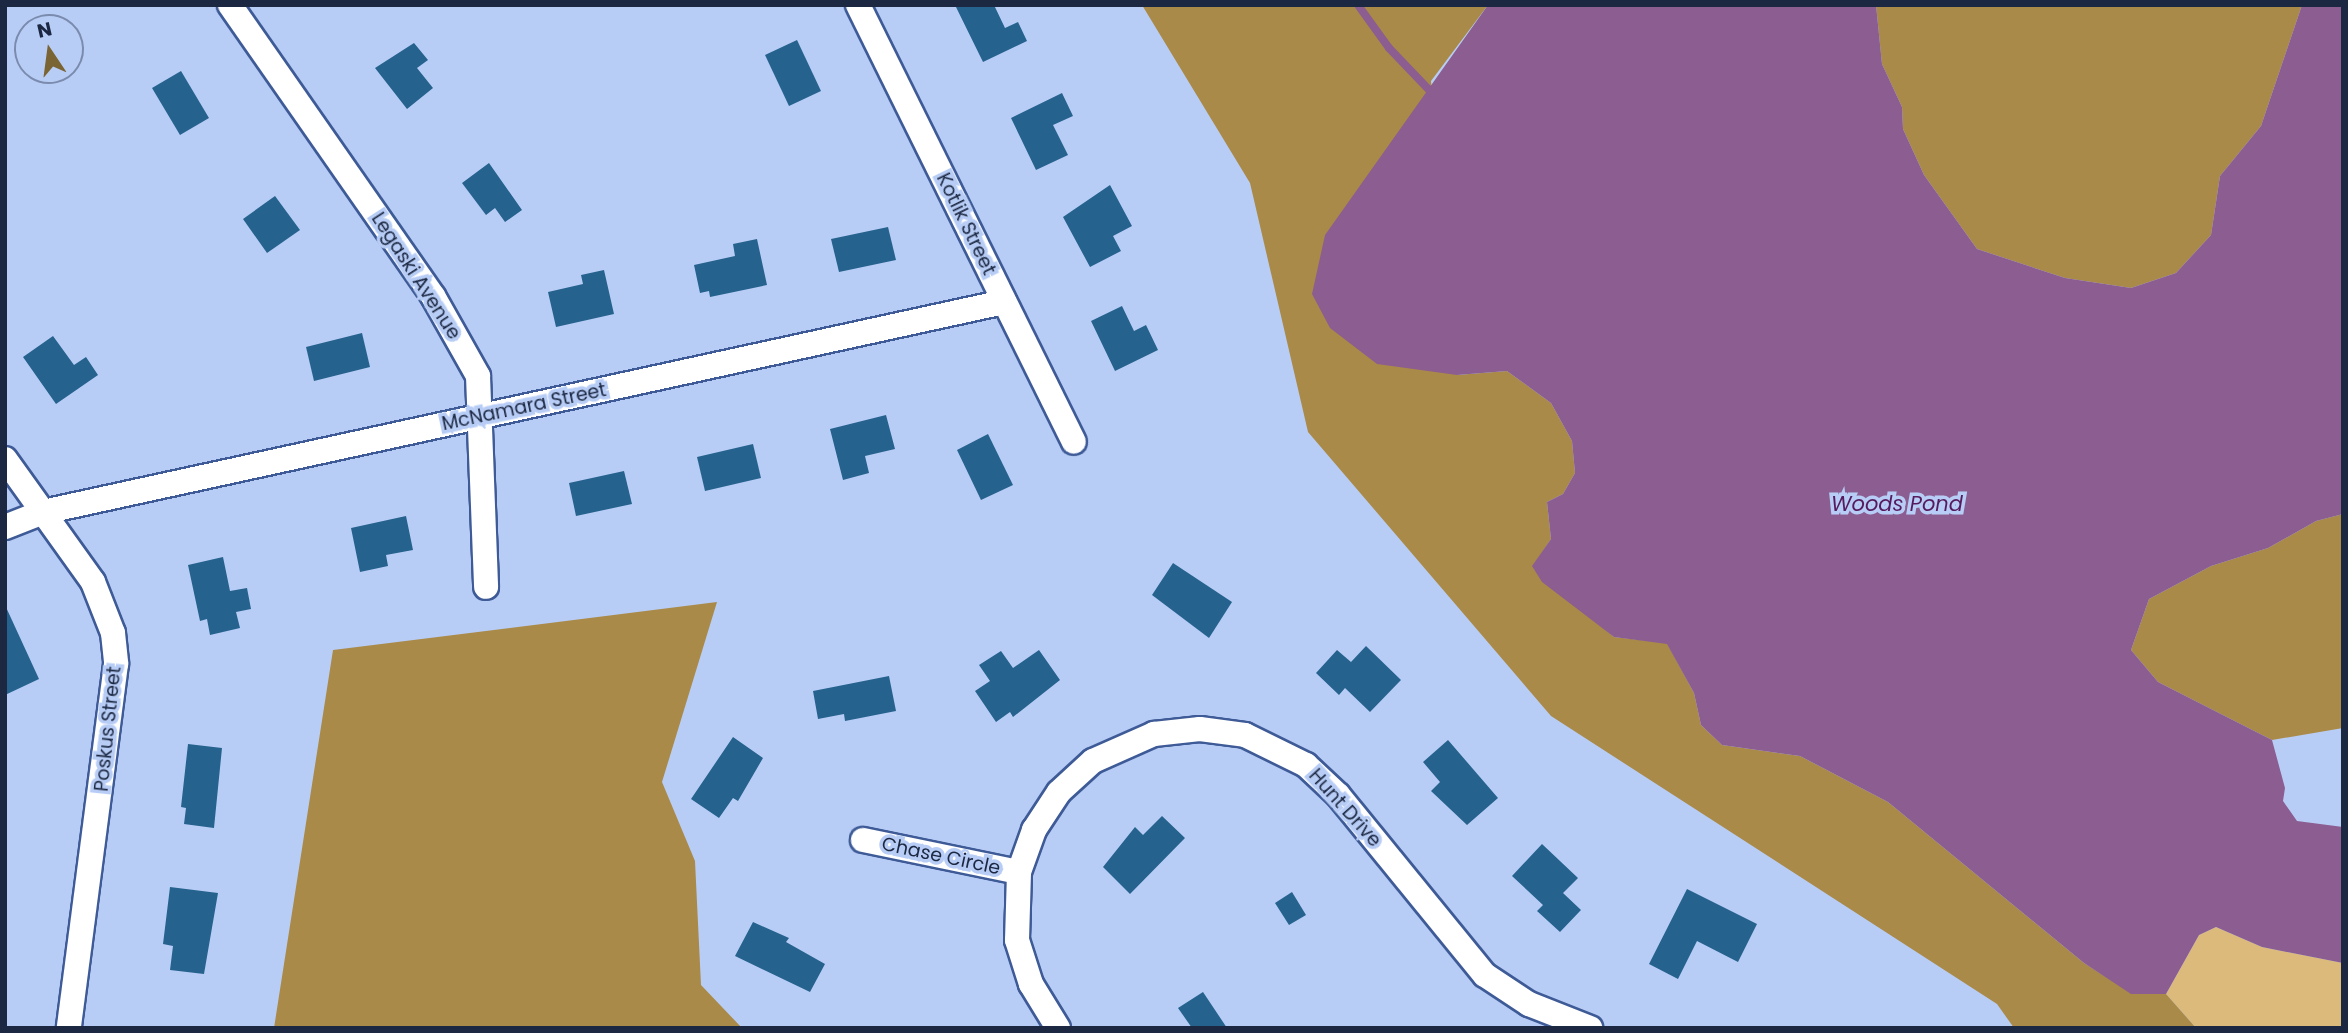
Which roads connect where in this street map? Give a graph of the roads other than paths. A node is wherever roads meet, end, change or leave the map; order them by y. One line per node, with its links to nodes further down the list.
1 (230, 5): 4 (street, Legaski Avenue)
2 (858, 5): 3 (street, Kotlik Street)
3 (1004, 302): 4 (street, McNamara Street); 5 (street, Kotlik Street)
4 (481, 417): 7 (street, McNamara Street); 9 (street, Legaski Avenue)
5 (1074, 442)
6 (5, 459): 7 (street, Poskus Street)
7 (43, 512): 8 (street, McNamara Street); 12 (street, Poskus Street)
8 (5, 527)
9 (486, 587)
10 (863, 840): 11 (street, Chase Circle)
11 (1019, 872): 13 (street, Hunt Drive); 14 (street, Hunt Drive)
12 (69, 1028)
13 (1058, 1028)
14 (1590, 1028)

